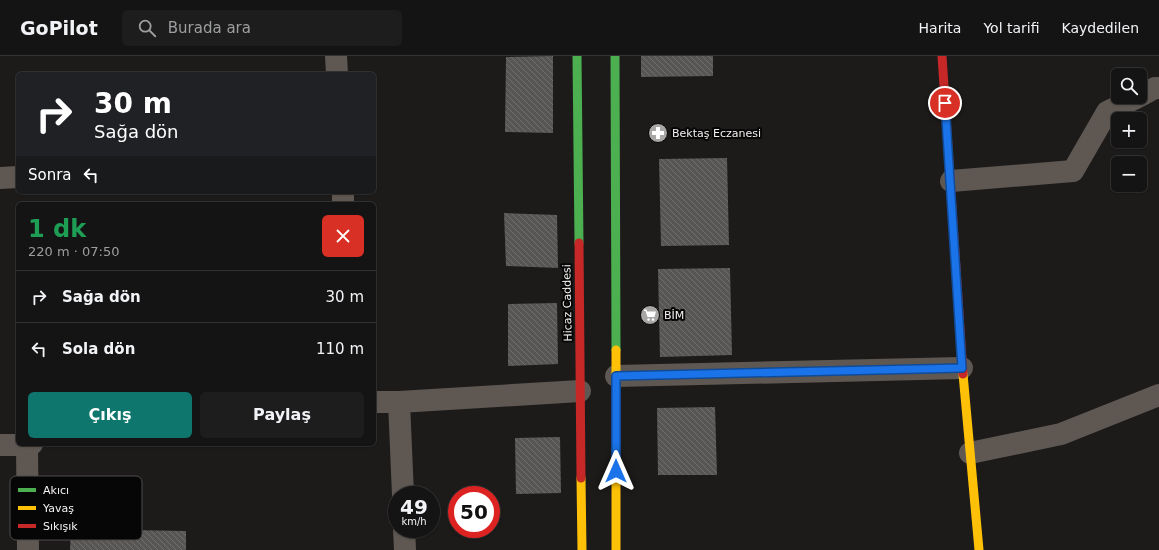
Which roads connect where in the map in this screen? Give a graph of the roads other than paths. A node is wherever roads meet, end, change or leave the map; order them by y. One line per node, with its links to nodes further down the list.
1 (336, 56): 5 (street)
2 (577, 56): 14 (main road, Hicaz Caddesi)
3 (615, 56): 13 (main road)
4 (942, 56): 11 (main road)
5 (337, 72)
6 (1159, 88): 7 (street)
7 (1147, 92)
8 (1123, 104): 11 (street)
9 (16, 177): 10 (street)
10 (0, 178)
11 (950, 181): 12 (main road)
12 (962, 368): 13 (street); 21 (main road)
13 (616, 376): 29 (main road)
14 (580, 391): 17 (street); 28 (main road, Hicaz Caddesi)
15 (1159, 394): 21 (street)
16 (376, 402): 17 (street)
17 (399, 402): 23 (street)
18 (16, 444): 19 (street)
19 (0, 445)
20 (30, 446): 22 (street)
21 (970, 453): 30 (main road)
22 (29, 476)
23 (403, 486)
24 (404, 538): 27 (street)
25 (28, 540): 26 (street)
26 (28, 550)
27 (405, 550)
28 (582, 550)
29 (616, 550)
30 (979, 550)

